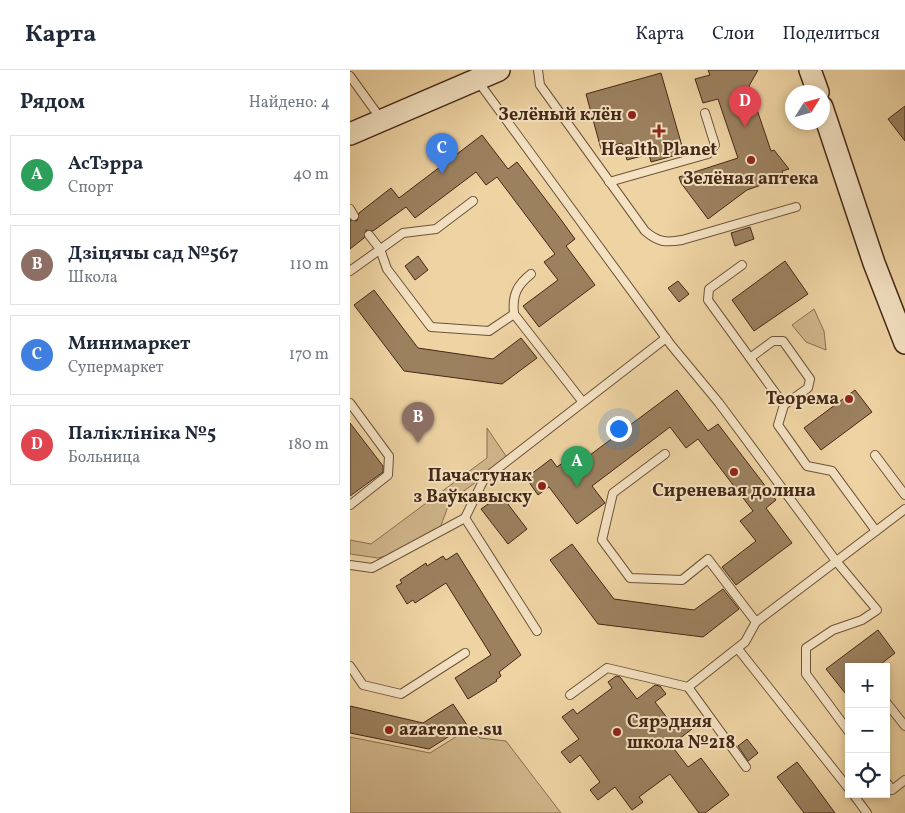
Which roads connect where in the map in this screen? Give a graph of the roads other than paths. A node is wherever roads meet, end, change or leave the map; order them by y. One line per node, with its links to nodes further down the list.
1 (499, 70): 5 (main road)
2 (538, 70): 11 (lane)
3 (810, 70): 6 (main road)
4 (350, 76): 8 (lane)
5 (477, 79): 8 (main road); 20 (lane)
6 (815, 85)
7 (705, 113): 11 (lane)
8 (381, 119): 10 (main road)
9 (829, 130): 21 (main road)
10 (350, 134)
11 (609, 182): 13 (lane)
12 (473, 201): 15 (lane)
13 (796, 207)
14 (369, 235): 15 (lane)
15 (380, 249): 17 (lane); 19 (lane)
16 (742, 264): 22 (lane)
17 (350, 271)
18 (531, 274): 19 (lane)
19 (514, 314): 23 (lane)
20 (666, 338): 23 (lane); 33 (lane)
21 (905, 343)
22 (750, 358): 25 (lane); 25 (lane)
23 (582, 401): 31 (lane)
24 (350, 403): 29 (lane)
25 (784, 405): 32 (lane)
26 (664, 454): 35 (lane)
27 (875, 455): 28 (lane)
28 (905, 495)
29 (350, 505)
30 (905, 509): 32 (lane)
31 (465, 518): 34 (lane); 36 (lane)
32 (876, 531): 33 (lane)
33 (836, 561): 35 (lane); 43 (lane)
34 (350, 565)
35 (756, 622): 37 (lane)
36 (537, 631)
37 (738, 648): 40 (lane); 47 (lane)
38 (465, 653): 39 (lane)
39 (350, 666)
40 (688, 687): 41 (lane); 45 (lane)
41 (570, 696)
42 (890, 707): 44 (lane)
43 (845, 724)
44 (905, 726)
45 (746, 767)
46 (905, 780): 48 (lane)
47 (845, 784)
48 (890, 787)
49 (855, 798): 50 (lane)
50 (867, 813)

